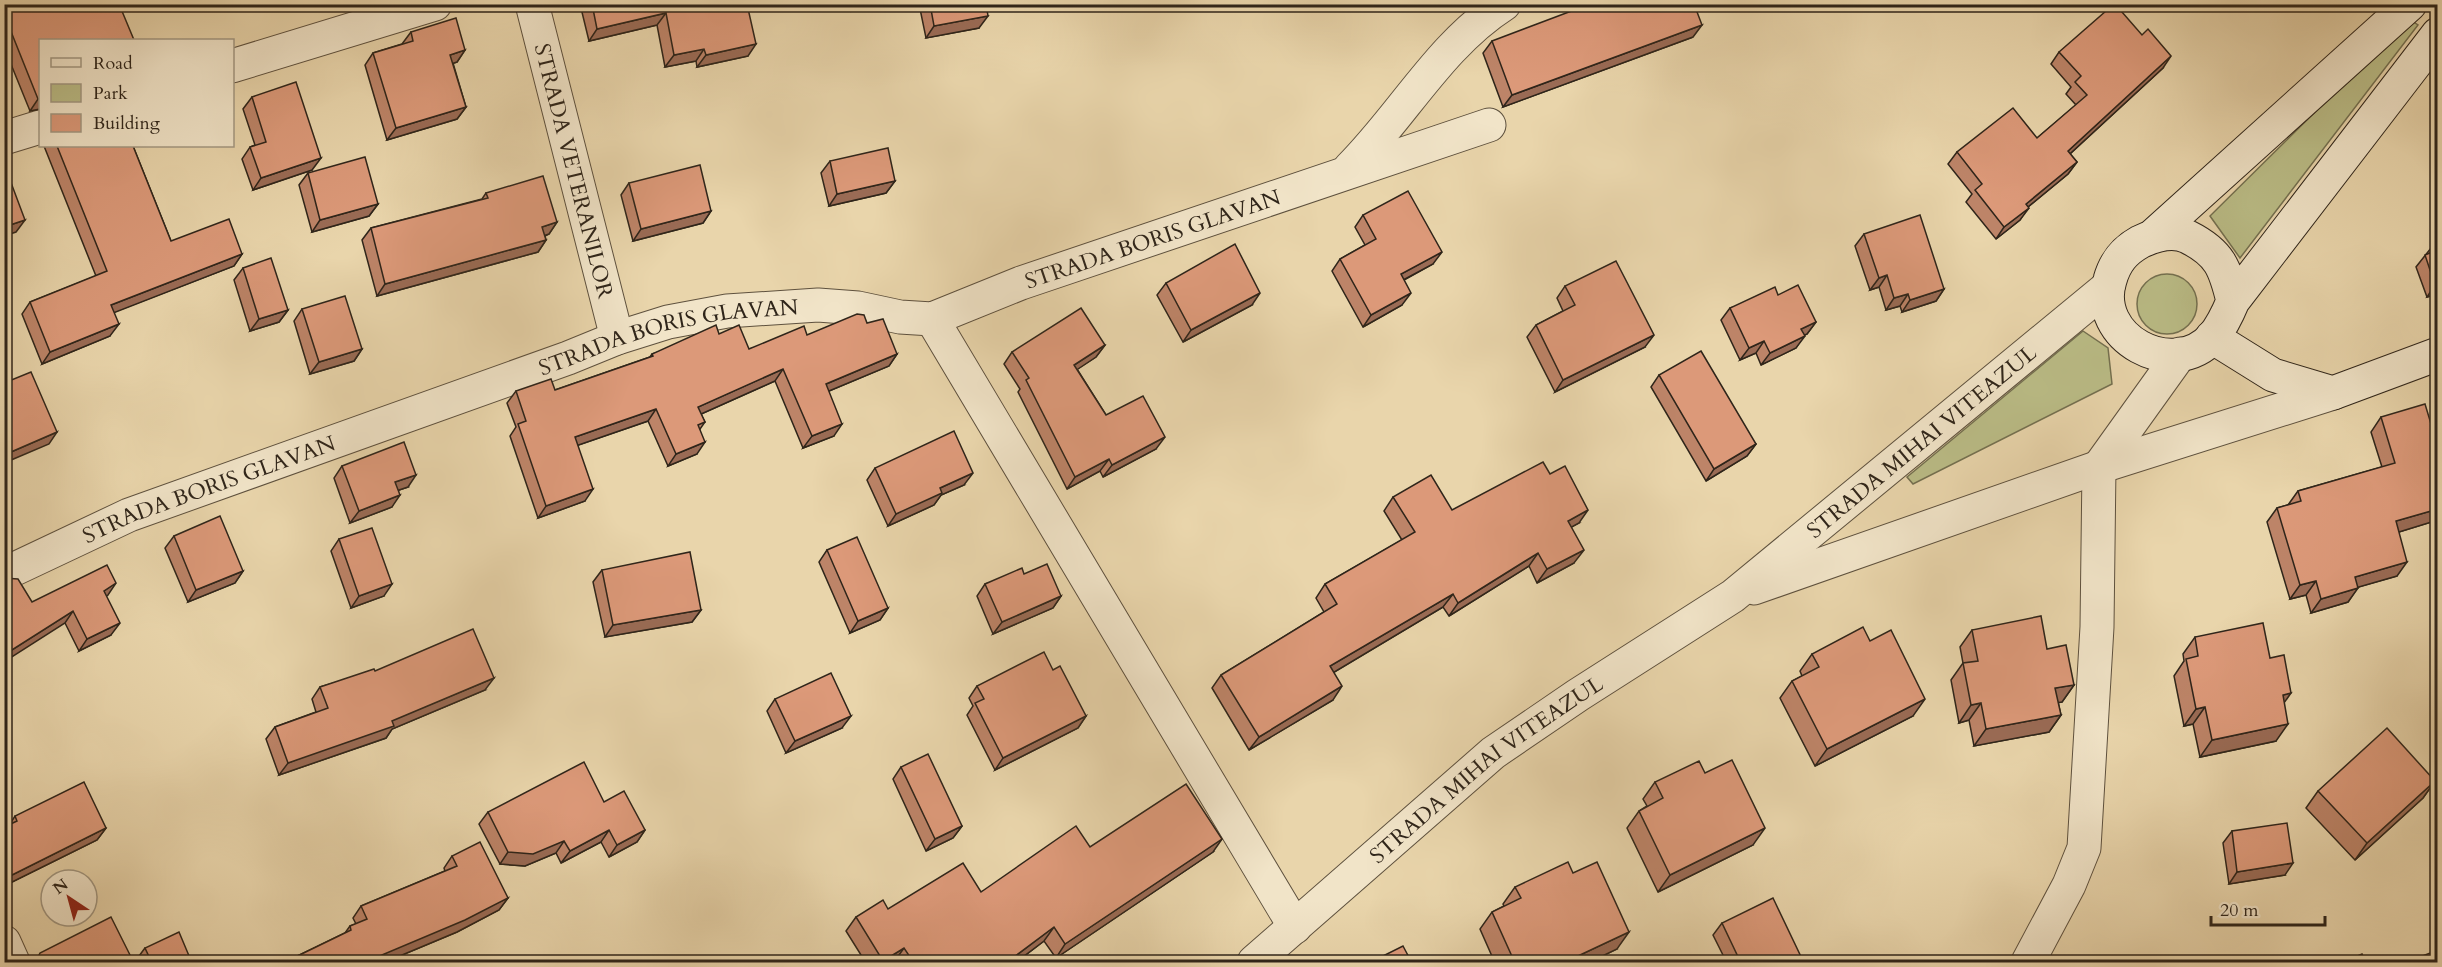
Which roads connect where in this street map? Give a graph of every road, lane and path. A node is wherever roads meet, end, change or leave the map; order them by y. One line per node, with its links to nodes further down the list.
1 (435, 4): 6 (street)
2 (532, 4): 16 (street, STRADA VETERANILOR)
3 (1504, 4): 10 (street, STRADA BORIS GLAVAN)
4 (2410, 4): 11 (street)
5 (2438, 34): 13 (street)
6 (234, 65)
7 (1489, 125): 10 (street, STRADA BORIS GLAVAN)
8 (39, 127): 9 (street)
9 (4, 138)
10 (1344, 173): 14 (street, STRADA BORIS GLAVAN)
11 (2155, 234): 12 (street); 13 (street)
12 (2108, 287): 17 (street); 22 (street, STRADA MIHAI VITEAZUL)
13 (2234, 301): 15 (street)
14 (932, 319): 16 (street, STRADA BORIS GLAVAN); 23 (street)
15 (2212, 337): 17 (street); 19 (street)
16 (617, 338): 21 (street, STRADA BORIS GLAVAN)
17 (2180, 354): 20 (street)
18 (2438, 354): 19 (street, STRADA MIHAI VITEAZUL)
19 (2333, 393): 20 (street, STRADA MIHAI VITEAZUL)
20 (2099, 467): 22 (street, STRADA MIHAI VITEAZUL); 27 (street)
21 (4, 574)
22 (1733, 596): 23 (street, STRADA MIHAI VITEAZUL)
23 (1295, 927): 26 (street, STRADA MIHAI VITEAZUL)
24 (4, 942): 25 (street)
25 (13, 963)
26 (1254, 963)
27 (2028, 963)

